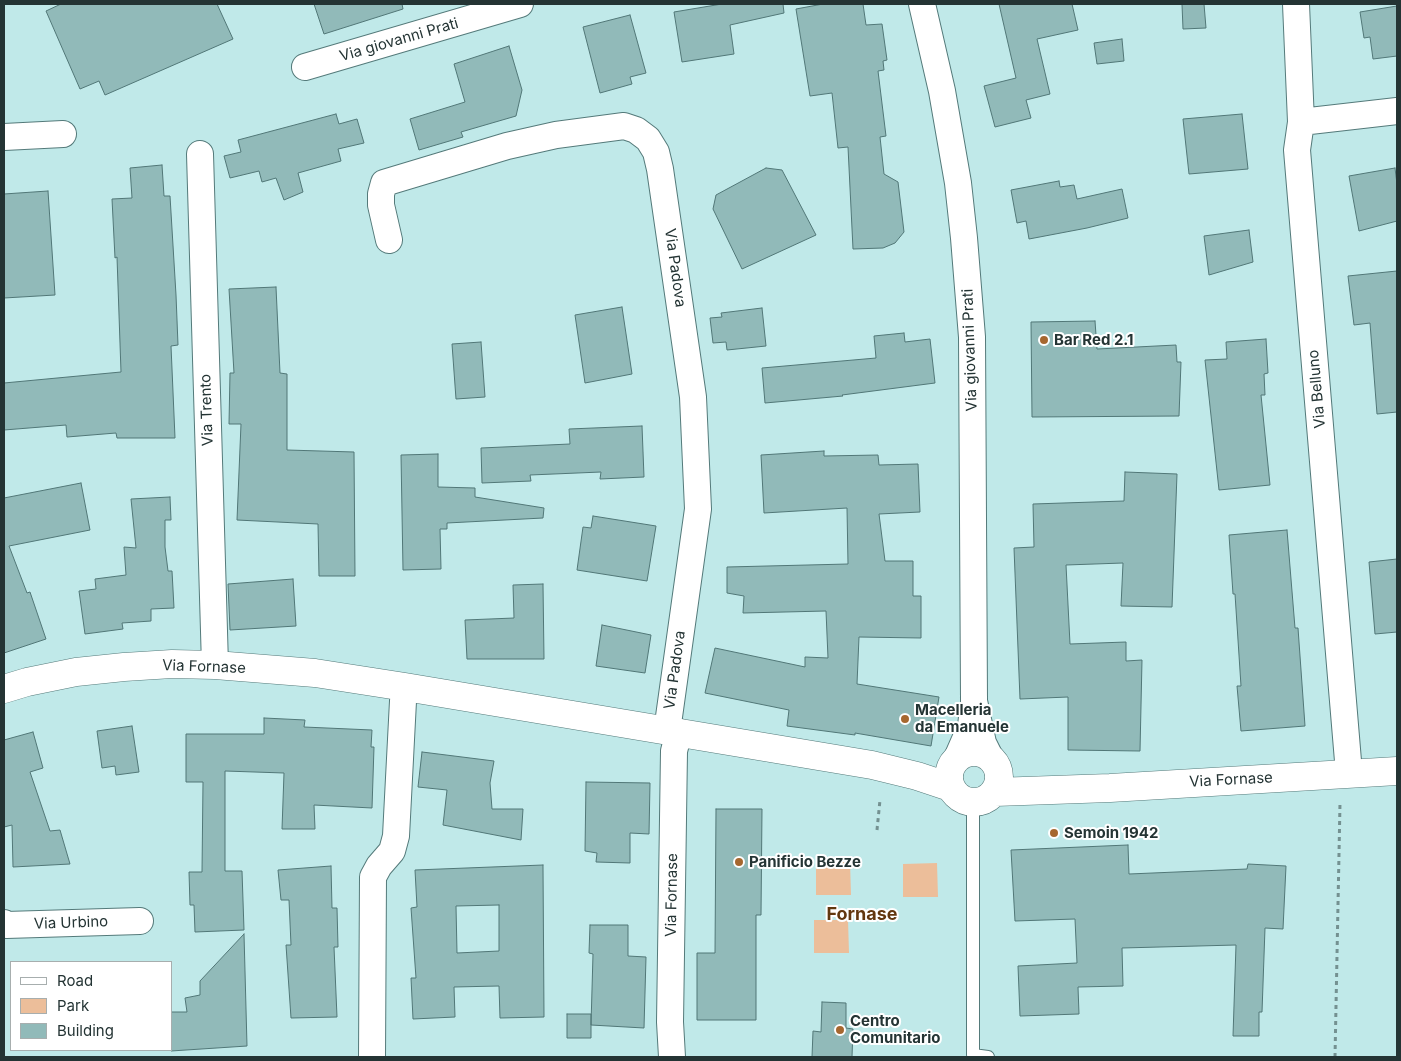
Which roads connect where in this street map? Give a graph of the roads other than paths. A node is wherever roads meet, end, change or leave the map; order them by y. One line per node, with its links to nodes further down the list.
1 (520, 4): 4 (street, Via giovanni Prati)
2 (922, 4): 14 (street, Via giovanni Prati)
3 (1296, 4): 6 (street, Via Belluno)
4 (305, 67)
5 (1397, 111): 6 (street)
6 (1301, 122): 18 (street, Via Belluno)
7 (63, 134): 8 (street)
8 (4, 137)
9 (200, 154): 11 (street, Via Trento)
10 (389, 240): 15 (street, Via Padova)
11 (215, 666): 12 (street, Via Fornase); 13 (street, Via Fornase)
12 (406, 687): 15 (street, Via Fornase); 22 (street)
13 (4, 689)
14 (974, 701): 16 (street); 19 (street)
15 (673, 732): 16 (street, Via Fornase); 23 (street, Via Fornase)
16 (953, 770): 19 (street); 19 (street, Via Fornase)
17 (1397, 771): 18 (street, Via Fornase)
18 (1345, 773): 19 (street, Via Fornase)
19 (989, 780): 24 (lane)
20 (140, 921): 21 (street, Via Urbino)
21 (4, 923)
22 (372, 1057)
23 (672, 1057)
24 (988, 1057)

